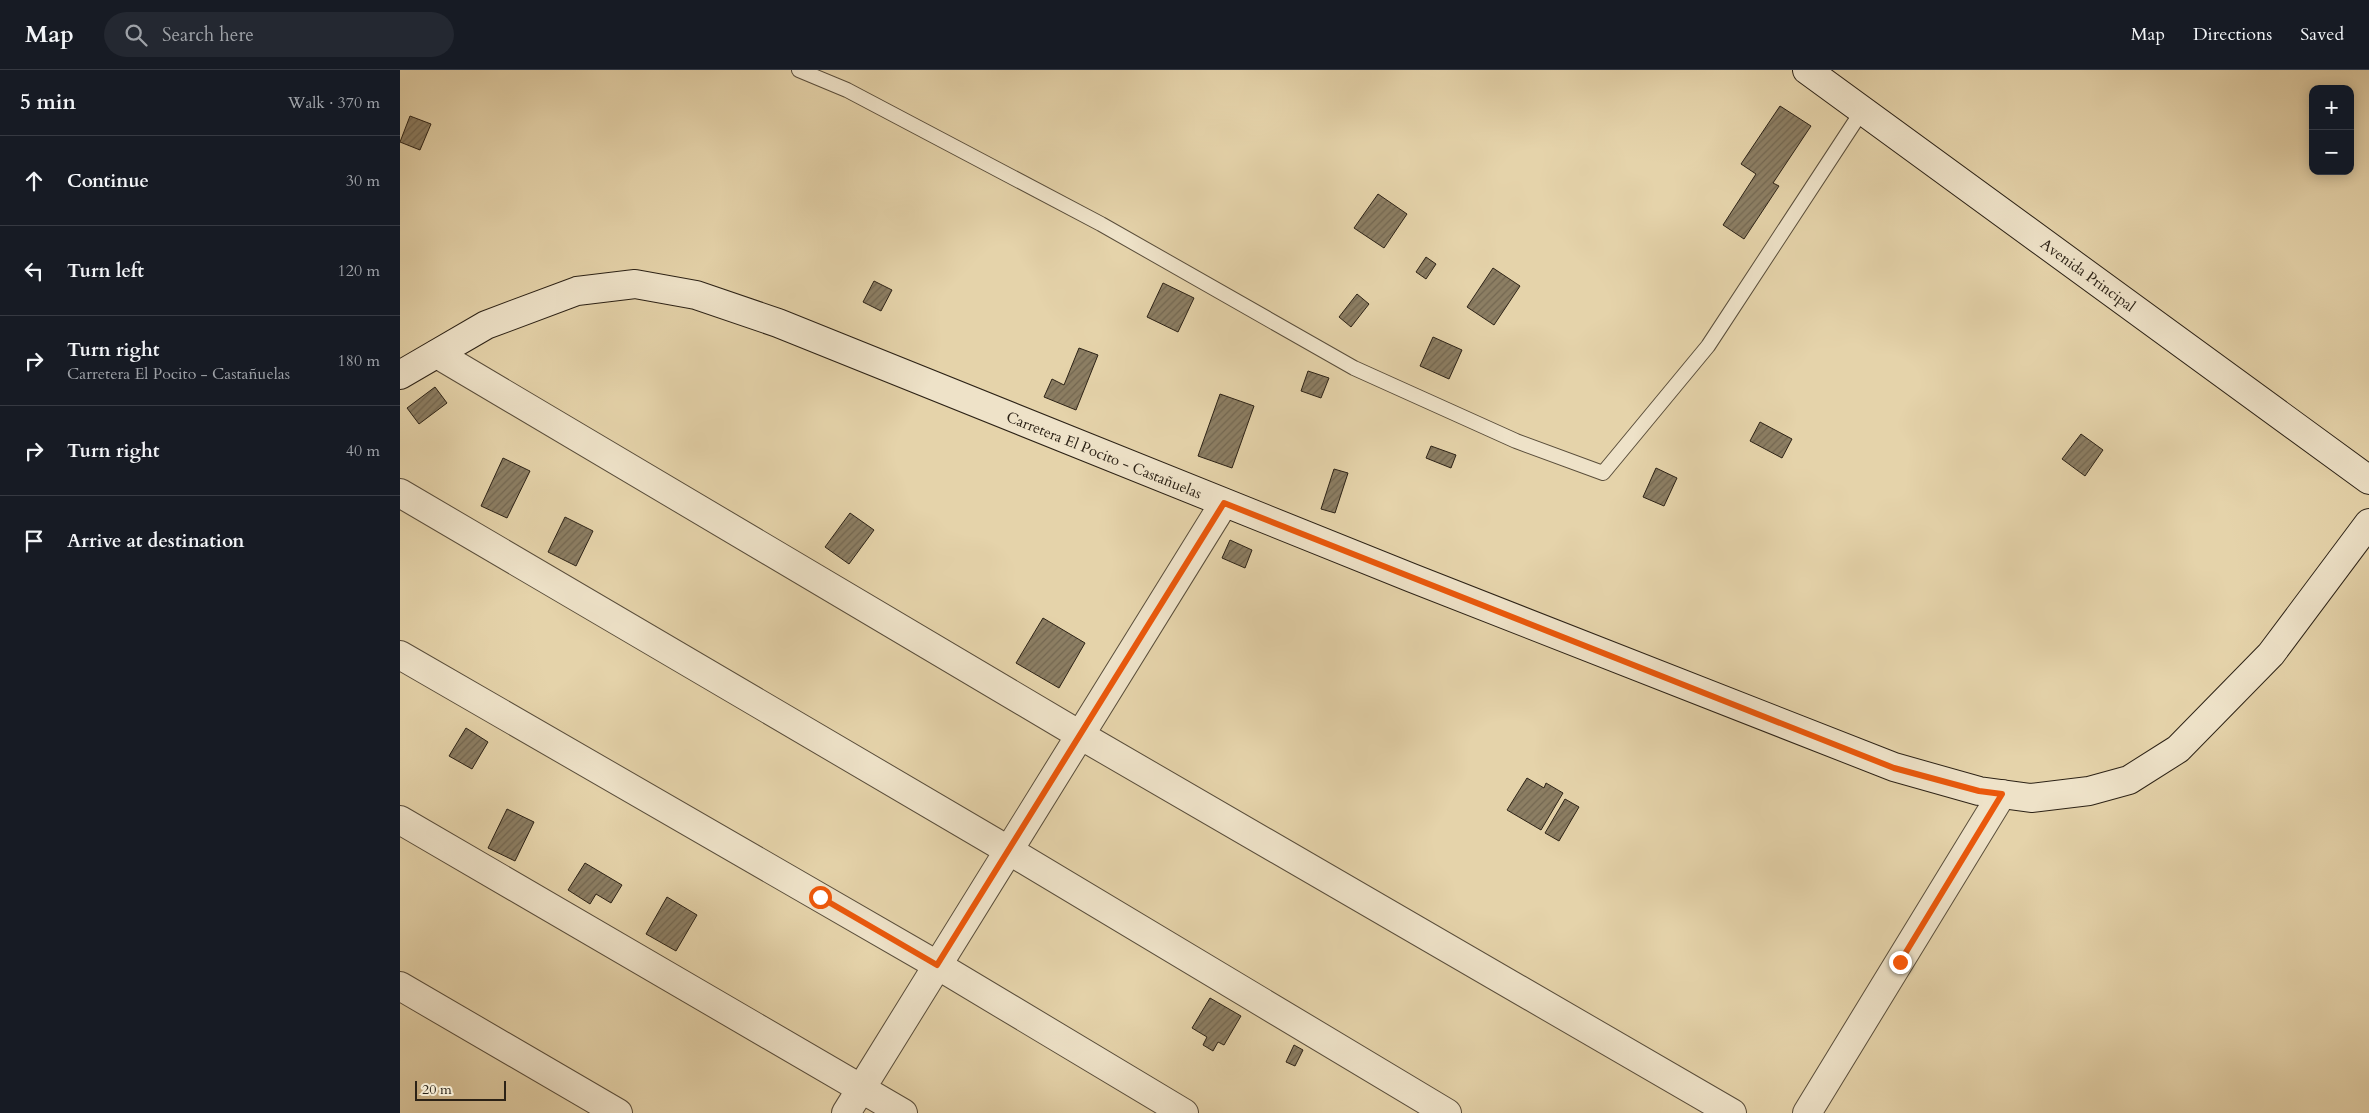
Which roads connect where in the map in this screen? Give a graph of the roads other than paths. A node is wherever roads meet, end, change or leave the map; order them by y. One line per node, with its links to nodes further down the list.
1 (799, 70): 3 (lane)
2 (1807, 70): 3 (street, Avenida Principal)
3 (1862, 111): 6 (street, Avenida Principal)
4 (437, 354): 5 (street, Carretera El Pocito - Castañuelas); 8 (street, Carretera El Pocito - Castañuelas); 11 (street)
5 (400, 375)
6 (2369, 480)
7 (400, 493): 14 (street)
8 (1224, 503): 11 (street); 12 (street, Carretera El Pocito - Castañuelas)
9 (2369, 523): 12 (street, Carretera El Pocito - Castañuelas)
10 (400, 655): 15 (street)
11 (1080, 735): 14 (street); 23 (street)
12 (2002, 794): 24 (street)
13 (400, 820): 17 (street)
14 (1008, 850): 15 (street); 22 (street)
15 (937, 965): 17 (street); 21 (street)
16 (400, 986): 18 (street)
17 (861, 1088): 19 (street); 20 (street)
18 (618, 1113)
19 (846, 1113)
20 (903, 1113)
21 (1184, 1113)
22 (1447, 1113)
23 (1732, 1113)
24 (1807, 1113)

